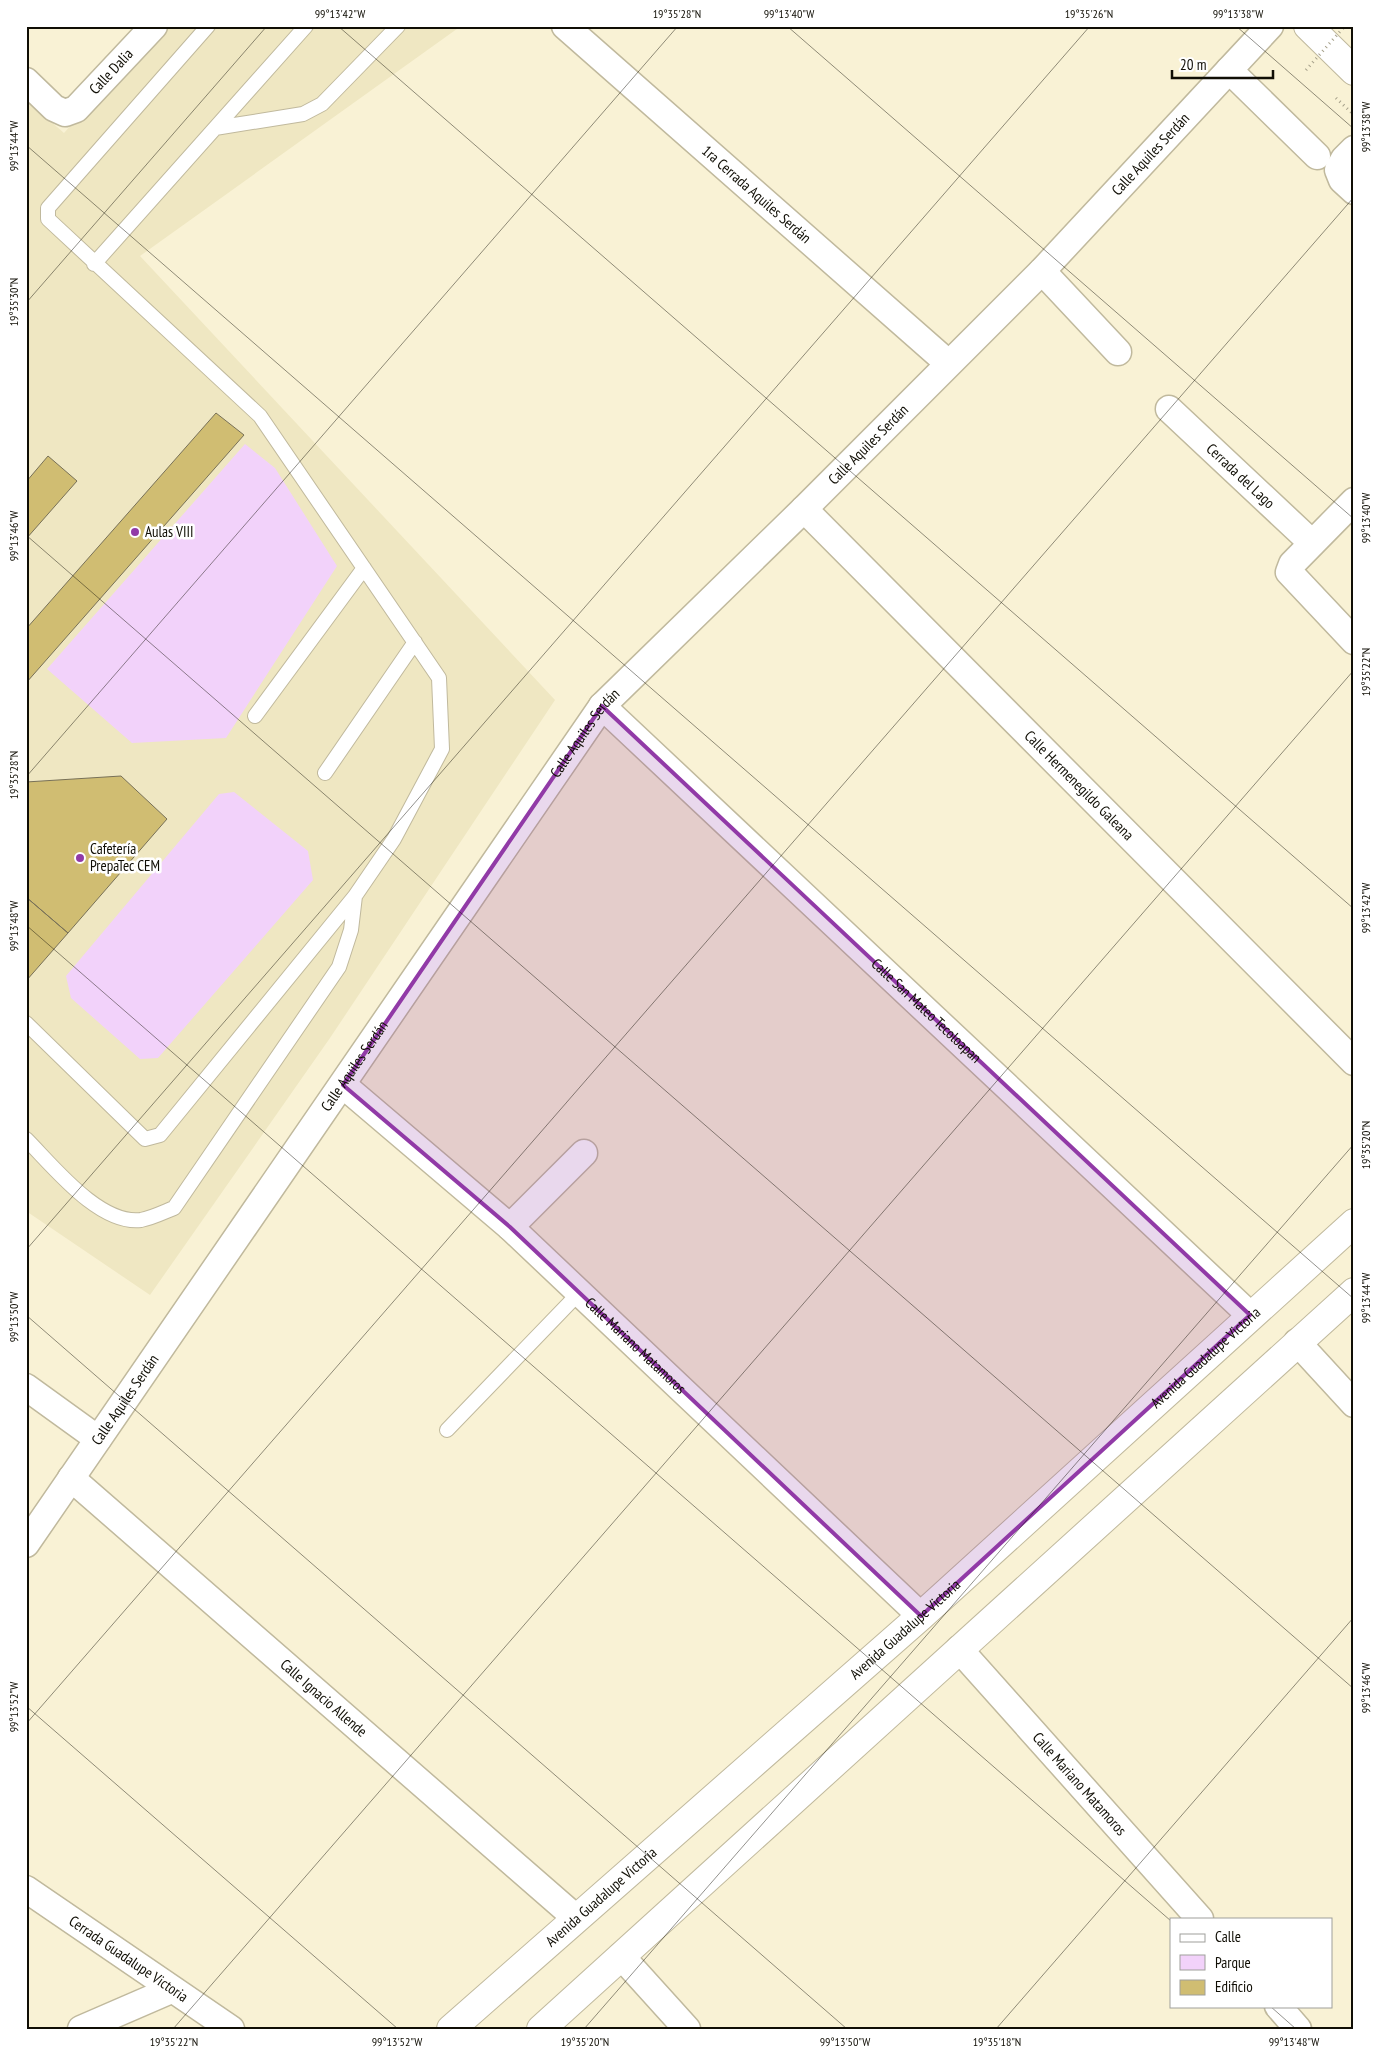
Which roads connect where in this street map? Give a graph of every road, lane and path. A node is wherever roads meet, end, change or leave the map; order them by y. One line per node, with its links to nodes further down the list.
1 (154, 26): 12 (street, Calle Dalia)
2 (208, 26): 17 (lane)
3 (306, 26): 13 (lane)
4 (398, 26): 13 (lane)
5 (565, 26): 20 (street, 1ra Cerrada Aquiles Serdán)
6 (1270, 26): 9 (street, Calle Aquiles Serdán)
7 (1308, 26): 11 (main road)
8 (1345, 26): 10 (path, bridge)
9 (1229, 70): 15 (street); 18 (street, Calle Aquiles Serdán)
10 (1306, 70)
11 (1354, 70)
12 (26, 81)
13 (216, 128): 17 (lane)
14 (1354, 149): 16 (street)
15 (1317, 156)
16 (1354, 192)
17 (94, 264): 25 (lane)
18 (1042, 271): 19 (street); 20 (street, Calle Aquiles Serdán)
19 (1118, 352)
20 (948, 363): 23 (street, Calle Aquiles Serdán)
21 (1169, 409): 24 (street, Cerrada del Lago)
22 (1354, 501): 24 (street)
23 (804, 509): 28 (street, Calle Aquiles Serdán); 33 (street, Calle Hermenegildo Galeana)
24 (1312, 542): 26 (street)
25 (364, 568): 27 (lane); 29 (lane)
26 (1354, 641)
27 (415, 642): 30 (lane); 31 (lane)
28 (602, 706): 34 (street, Calle Aquiles Serdán); 41 (street, Calle San Mateo Tecoloapan)
29 (256, 716)
30 (325, 773)
31 (355, 896): 32 (lane); 35 (lane)
32 (26, 1024)
33 (1354, 1062)
34 (344, 1085): 38 (street, Calle Mariano Matamoros); 46 (street, Calle Aquiles Serdán)
35 (27, 1139)
36 (584, 1153): 38 (street)
37 (1354, 1223): 41 (main road, Avenida Guadalupe Victoria)
38 (510, 1227): 39 (street, Calle Mariano Matamoros)
39 (580, 1292): 45 (lane); 49 (street, Calle Mariano Matamoros)
40 (1354, 1292): 42 (main road)
41 (1250, 1315): 49 (main road, Avenida Guadalupe Victoria)
42 (1297, 1342): 44 (street); 50 (main road)
43 (26, 1387): 46 (street)
44 (1354, 1404)
45 (447, 1430)
46 (98, 1439): 47 (street, Calle Aquiles Serdán)
47 (71, 1478): 48 (street, Calle Aquiles Serdán); 52 (street, Calle Ignacio Allende)
48 (26, 1544)
49 (921, 1616): 52 (main road, Avenida Guadalupe Victoria)
50 (959, 1649): 53 (street, Calle Mariano Matamoros); 54 (main road)
51 (26, 1889): 55 (street, Cerrada Guadalupe Victoria)
52 (576, 1918): 59 (main road, Avenida Guadalupe Victoria)
53 (1199, 1918)
54 (621, 1956): 60 (main road); 61 (street)
55 (171, 1990): 57 (street); 58 (street, Cerrada Guadalupe Victoria)
56 (1280, 2008): 62 (street)
57 (81, 2029)
58 (231, 2029)
59 (452, 2029)
60 (540, 2029)
61 (687, 2029)
62 (1298, 2029)

